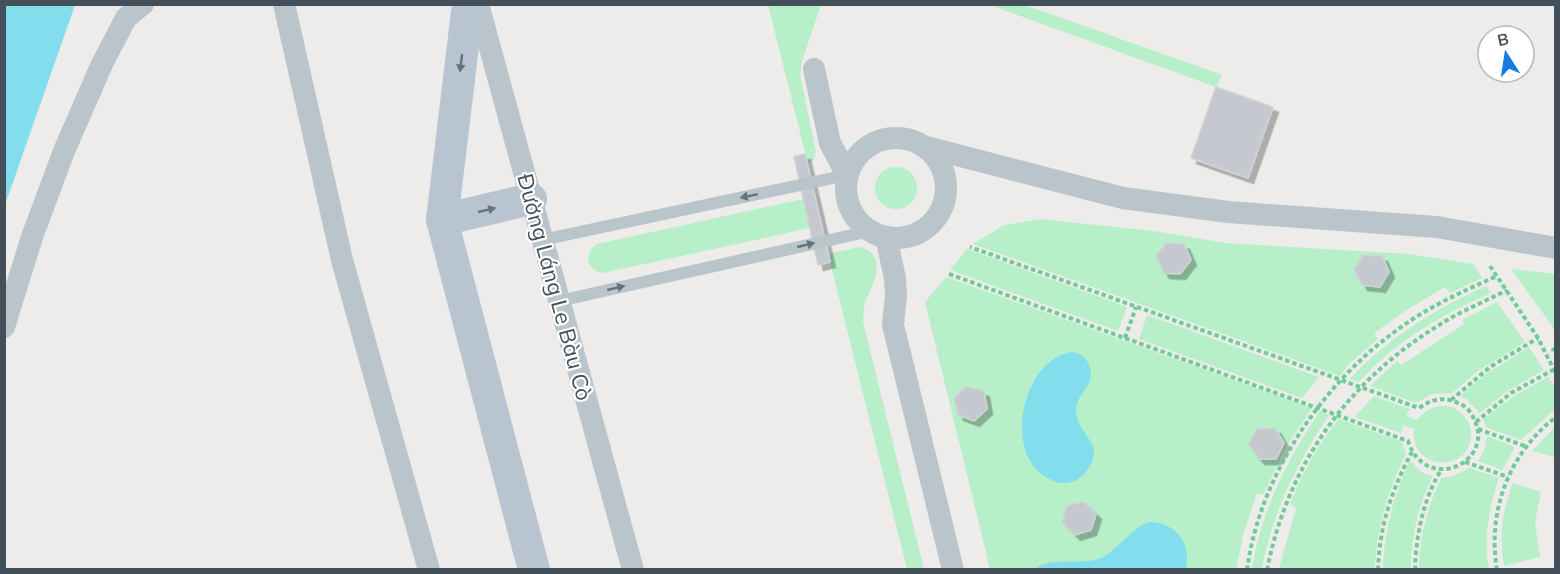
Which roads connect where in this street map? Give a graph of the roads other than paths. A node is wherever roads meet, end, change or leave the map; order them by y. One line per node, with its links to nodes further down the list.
1 (143, 4): 14 (street)
2 (284, 4): 15 (street)
3 (468, 4): 9 (street, one-way to 9)
4 (478, 4): 8 (street, Đường Láng Le Bàu Cò)
5 (814, 69): 7 (street)
6 (926, 147): 7 (street); 10 (street); 12 (street)
7 (847, 175): 10 (street); 11 (lane, one-way to 11)
8 (531, 199): 9 (street, one-way to 8); 11 (street, Đường Láng Le Bàu Cò)
9 (442, 220): 16 (street)
10 (878, 234): 13 (lane, one-way to 10); 18 (street)
11 (542, 240): 13 (street, Đường Láng Le Bàu Cò)
12 (1556, 248)
13 (559, 301): 17 (street, Đường Láng Le Bàu Cò)
14 (4, 327)
15 (429, 570)
16 (534, 570)
17 (633, 570)
18 (953, 570)

